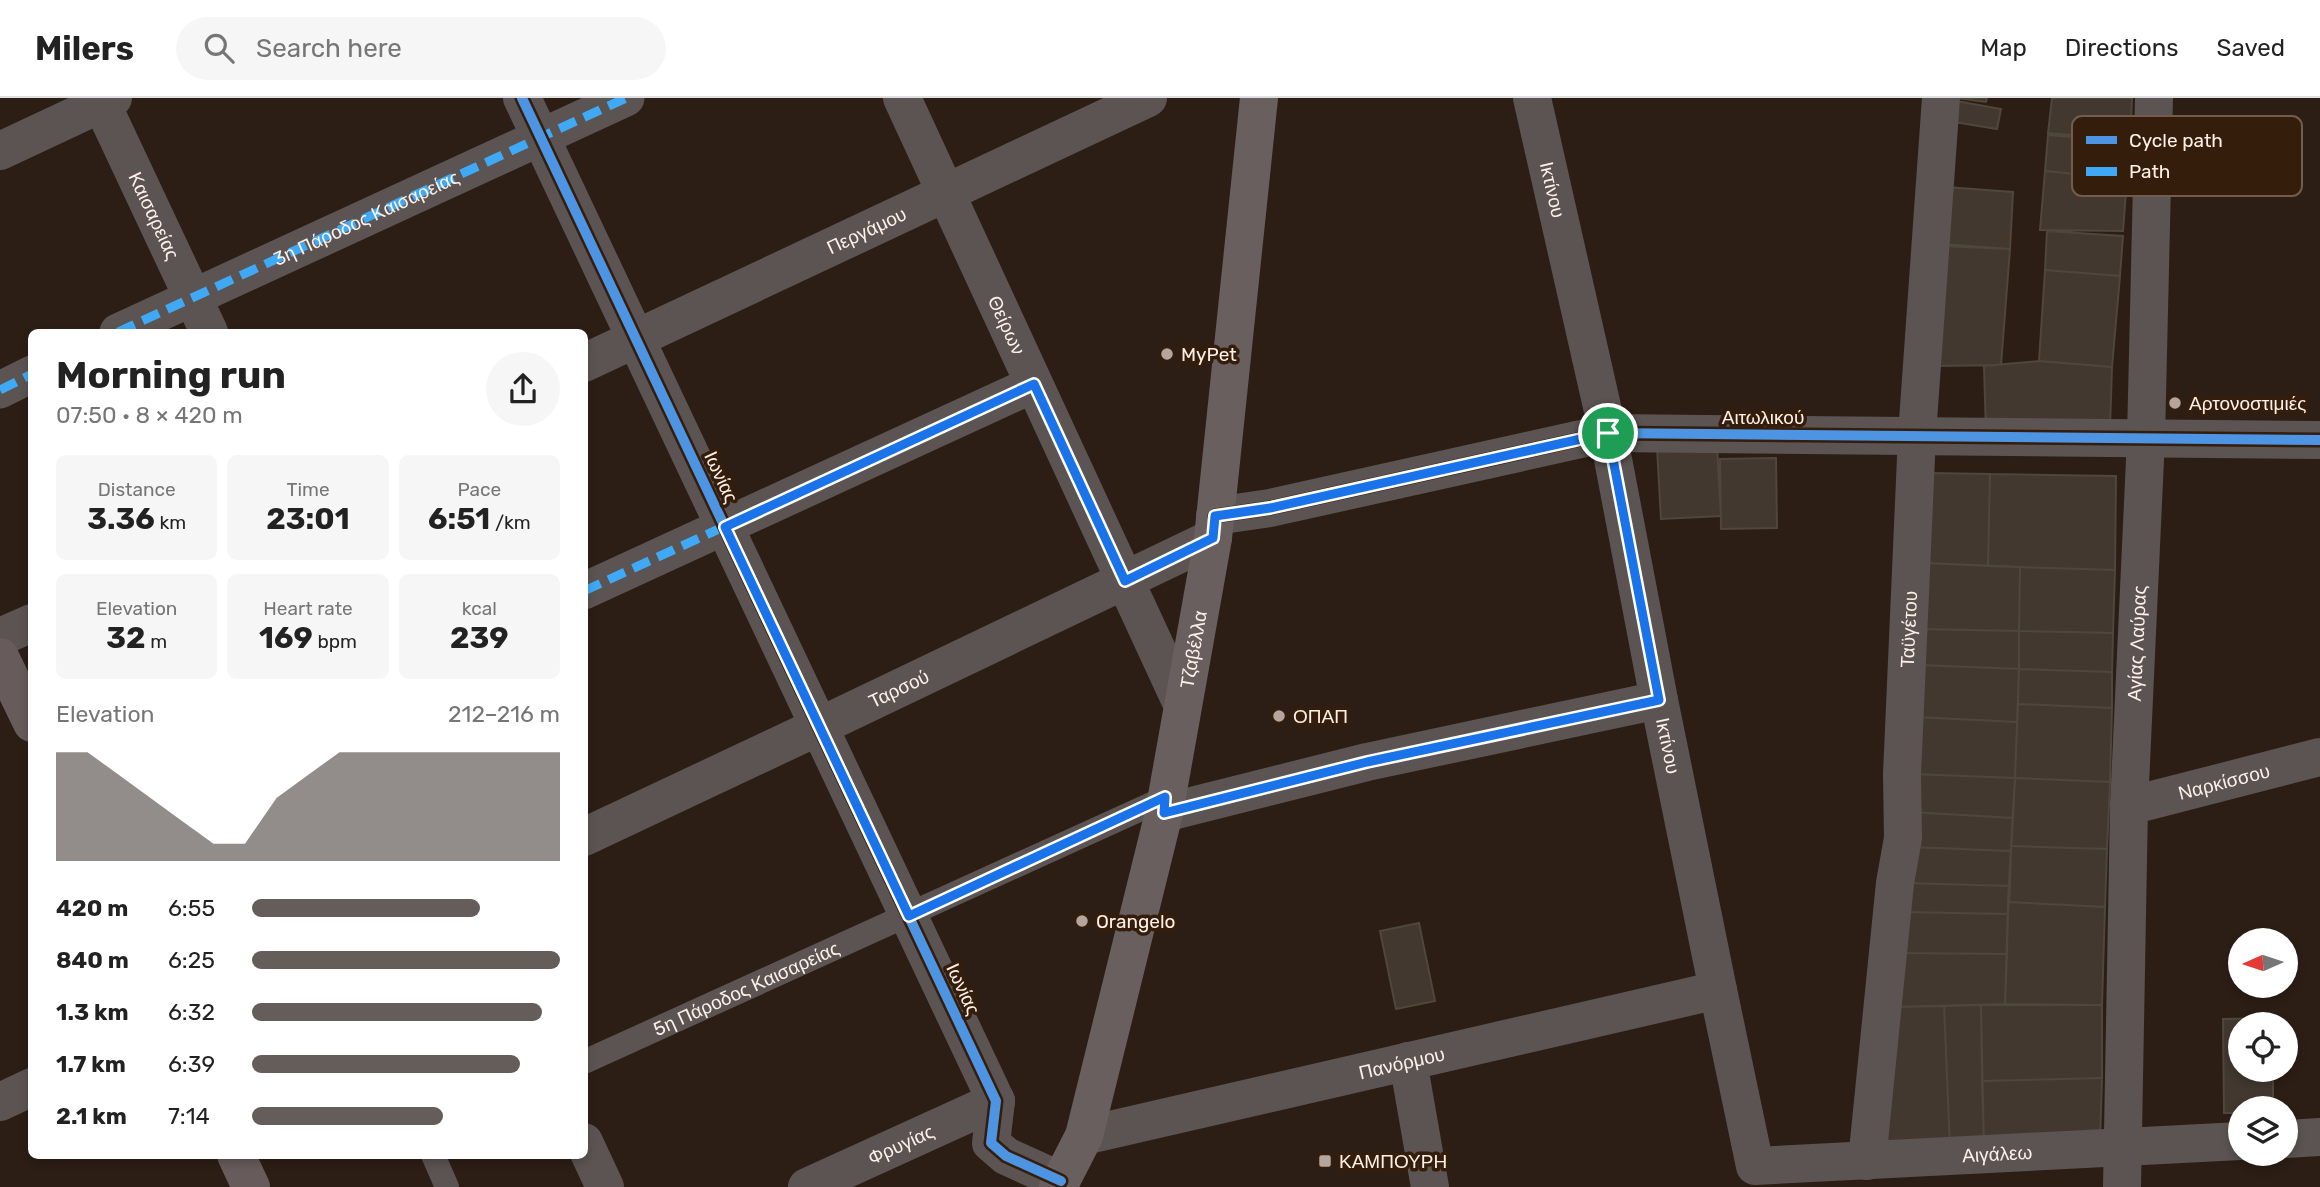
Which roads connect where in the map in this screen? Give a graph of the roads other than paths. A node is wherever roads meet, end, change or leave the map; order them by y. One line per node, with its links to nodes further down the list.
1 (522, 98): 11 (street, Ιωνίας)
2 (626, 98): 11 (street, 3η Πάροδος Καισαρείας)
3 (902, 98): 13 (street, Θείρων)
4 (1148, 98): 13 (street, Περγάμου)
5 (1259, 98): 28 (main road, Τζαβέλλα)
6 (1532, 98): 23 (street, Ικτίνου)
7 (1941, 98): 24 (street, Ταϋγέτου)
8 (2154, 98): 10 (street, Αγίας Λαύρας)
9 (104, 100): 12 (street); 15 (street, Καισαρείας)
10 (2154, 116)
11 (541, 137): 15 (street, 3η Πάροδος Καισαρείας); 18 (street, Ιωνίας)
12 (0, 151)
13 (946, 193): 18 (street, Περγάμου); 21 (street, Θείρων)
14 (2152, 196): 25 (street, Αγίας Λαύρας)
15 (192, 297): 16 (street, 3η Πάροδος Καισαρείας); 17 (street, Καισαρείας)
16 (124, 329)
17 (208, 329)
18 (636, 338): 19 (street, Περγάμου); 27 (street, Ιωνίας)
19 (588, 361)
20 (28, 376): 22 (street)
21 (1034, 384): 27 (street); 29 (street, Θείρων)
22 (0, 390)
23 (1608, 433): 24 (street, Αιτωλικού); 28 (street, Αιτωλικού); 34 (street, Ικτίνου)
24 (1917, 435): 25 (street, Αιτωλικού); 57 (street, Ταϋγέτου)
25 (2146, 438): 26 (street, Αιτωλικού); 40 (street, Αγίας Λαύρας)
26 (2320, 440)
27 (725, 527): 30 (street); 37 (street, Ιωνίας)
28 (1214, 527): 29 (street, Ταρσού); 35 (main road, Τζαβέλλα)
29 (1125, 581): 35 (street, Θείρων); 37 (street, Ταρσού)
30 (588, 589)
31 (28, 624): 32 (street)
32 (0, 637)
33 (0, 657): 36 (main road)
34 (1659, 700): 39 (street); 43 (street, Ικτίνου)
35 (1182, 704): 39 (main road, Τζαβέλλα)
36 (28, 715)
37 (819, 727): 41 (street, Ταρσού); 42 (street, Ιωνίας)
38 (2320, 757): 40 (street, Ναρκίσσου)
39 (1164, 805): 42 (lane, 5η Πάροδος Καισαρείας); 49 (main road, Τζαβέλλα)
40 (2129, 806): 53 (street, Αγίας Λαύρας)
41 (588, 834)
42 (909, 916): 44 (lane, 5η Πάροδος Καισαρείας); 47 (street, Ιωνίας)
43 (1718, 990): 45 (street, Πανόρμου); 58 (street, Ικτίνου)
44 (588, 1060)
45 (1408, 1061): 49 (street, Πανόρμου); 64 (street)
46 (28, 1089): 48 (street)
47 (996, 1101): 59 (street); 63 (street, Φρυγίας)
48 (0, 1102)
49 (1084, 1136): 59 (main road, Τζαβέλλα)
50 (2320, 1137): 51 (street)
51 (2298, 1138)
52 (2228, 1142): 53 (street, Αιγάλεω)
53 (2123, 1147): 57 (street, Αιγάλεω); 65 (street, Αγίας Λαύρας)
54 (588, 1151): 62 (street)
55 (238, 1159): 60 (main road)
56 (435, 1159): 61 (lane)
57 (1867, 1161): 58 (street, Αιγάλεω)
58 (1757, 1176)
59 (1060, 1184)
60 (251, 1187)
61 (447, 1187)
62 (605, 1187)
63 (807, 1187)
64 (1430, 1187)
65 (2122, 1187)

